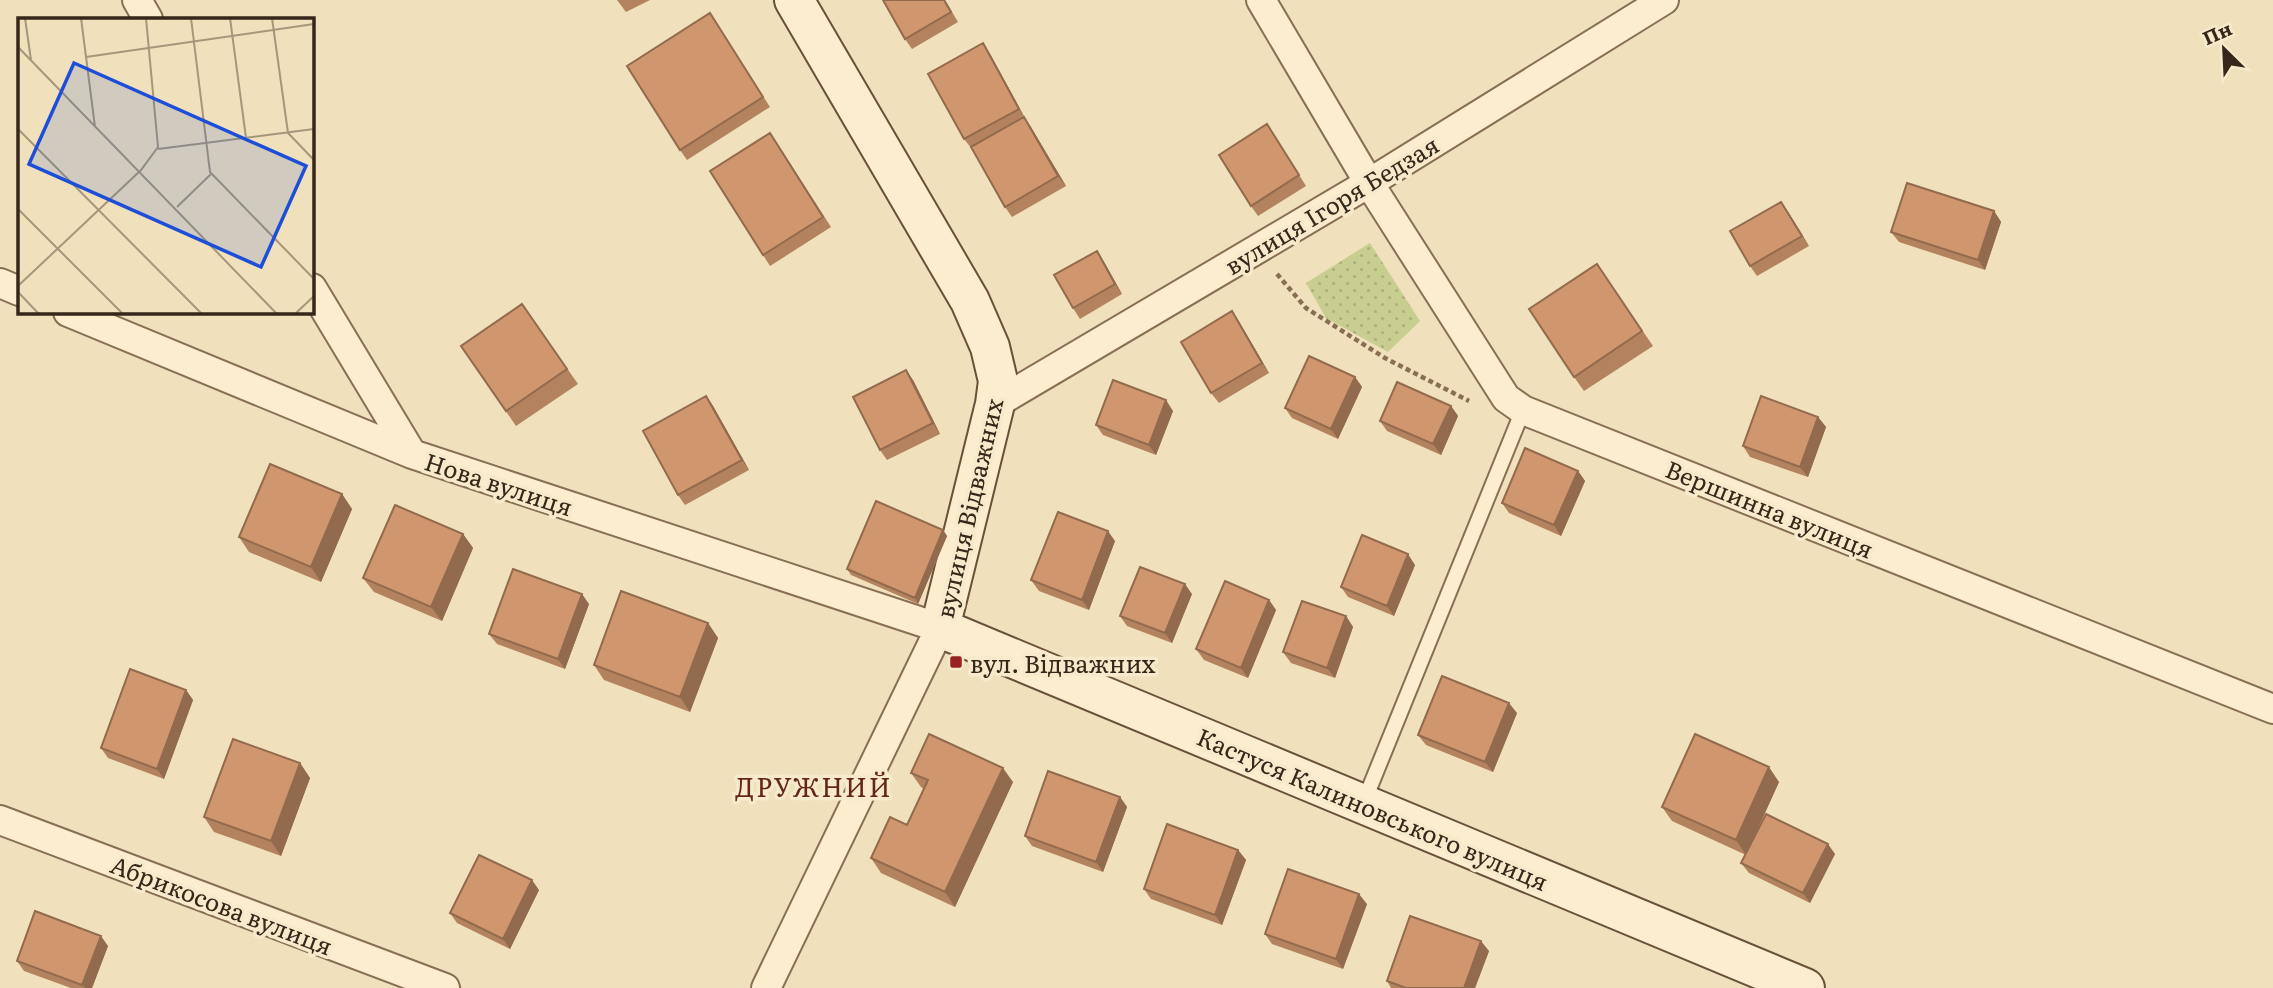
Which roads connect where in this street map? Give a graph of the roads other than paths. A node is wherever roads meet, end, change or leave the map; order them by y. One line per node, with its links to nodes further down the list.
1 (136, 0): 5 (street)
2 (794, 0): 11 (street, вулиця Відважних)
3 (1261, 0): 6 (street, Вершинна вулиця)
4 (1664, 0): 6 (street, вулиця Ігоря Бедзая)
5 (147, 18)
6 (1369, 183): 11 (street, вулиця Ігоря Бедзая); 12 (street, Вершинна вулиця)
7 (0, 284): 9 (street)
8 (313, 290): 13 (street)
9 (18, 291)
10 (70, 313): 13 (street, Нова вулиця)
11 (995, 404): 14 (street, вулиця Відважних)
12 (1523, 410): 15 (street, Вершинна вулиця); 16 (lane)
13 (412, 454): 14 (street, Нова вулиця)
14 (940, 628): 16 (street, Кастуся Калиновського вулиця); 19 (street, вулиця Відважних)
15 (2273, 709)
16 (1363, 804): 20 (street, Кастуся Калиновського вулиця)
17 (0, 820): 18 (street, Абрикосова вулиця)
18 (445, 988)
19 (766, 988)
20 (1805, 988)

